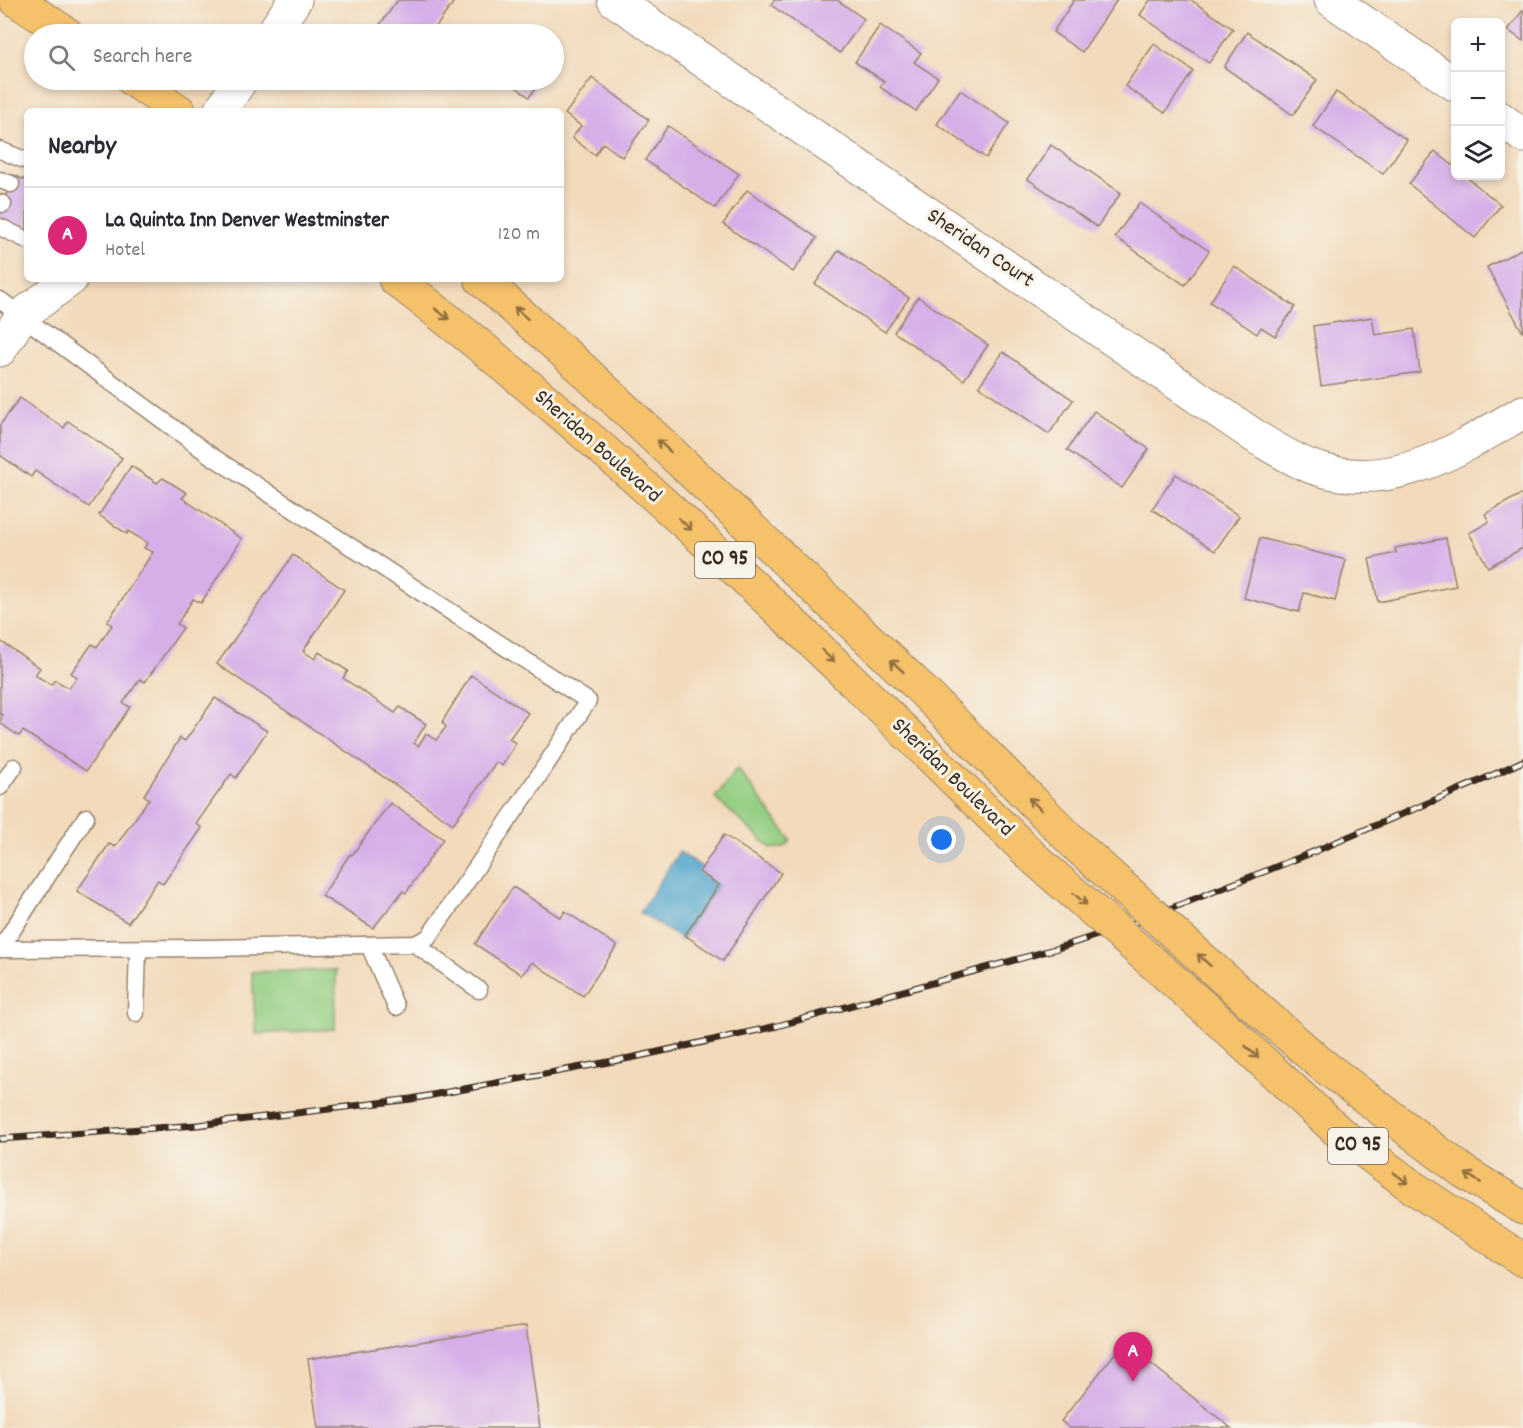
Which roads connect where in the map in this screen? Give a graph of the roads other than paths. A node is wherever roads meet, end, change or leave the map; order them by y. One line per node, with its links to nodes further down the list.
1 (16, 0): 5 (main road)
2 (295, 0): 6 (street)
3 (614, 0): 23 (street, Sheridan Court)
4 (1331, 0): 7 (street)
5 (51, 24)
6 (279, 24)
7 (1451, 83)
8 (148, 90): 10 (main road)
9 (234, 90): 11 (street)
10 (175, 108)
11 (222, 108)
12 (1505, 122): 13 (street)
13 (1523, 136)
14 (0, 150): 15 (lane)
15 (24, 160)
16 (0, 227): 17 (lane)
17 (24, 239)
18 (65, 282): 21 (street)
19 (399, 282): 35 (main road, Sheridan Boulevard / CO 95, one-way to 35, bridge)
20 (484, 282): 34 (main road, Sheridan Boulevard / CO 95, one-way to 20, bridge)
21 (11, 308): 22 (street); 27 (lane)
22 (0, 350)
23 (1523, 412)
24 (14, 767): 25 (lane)
25 (0, 787)
26 (86, 817): 30 (lane)
27 (415, 944): 28 (lane); 31 (lane)
28 (369, 945): 29 (lane); 32 (lane)
29 (138, 948): 30 (lane); 33 (lane)
30 (0, 949)
31 (479, 990)
32 (396, 1007)
33 (136, 1013)
34 (1523, 1208)
35 (1523, 1260)

